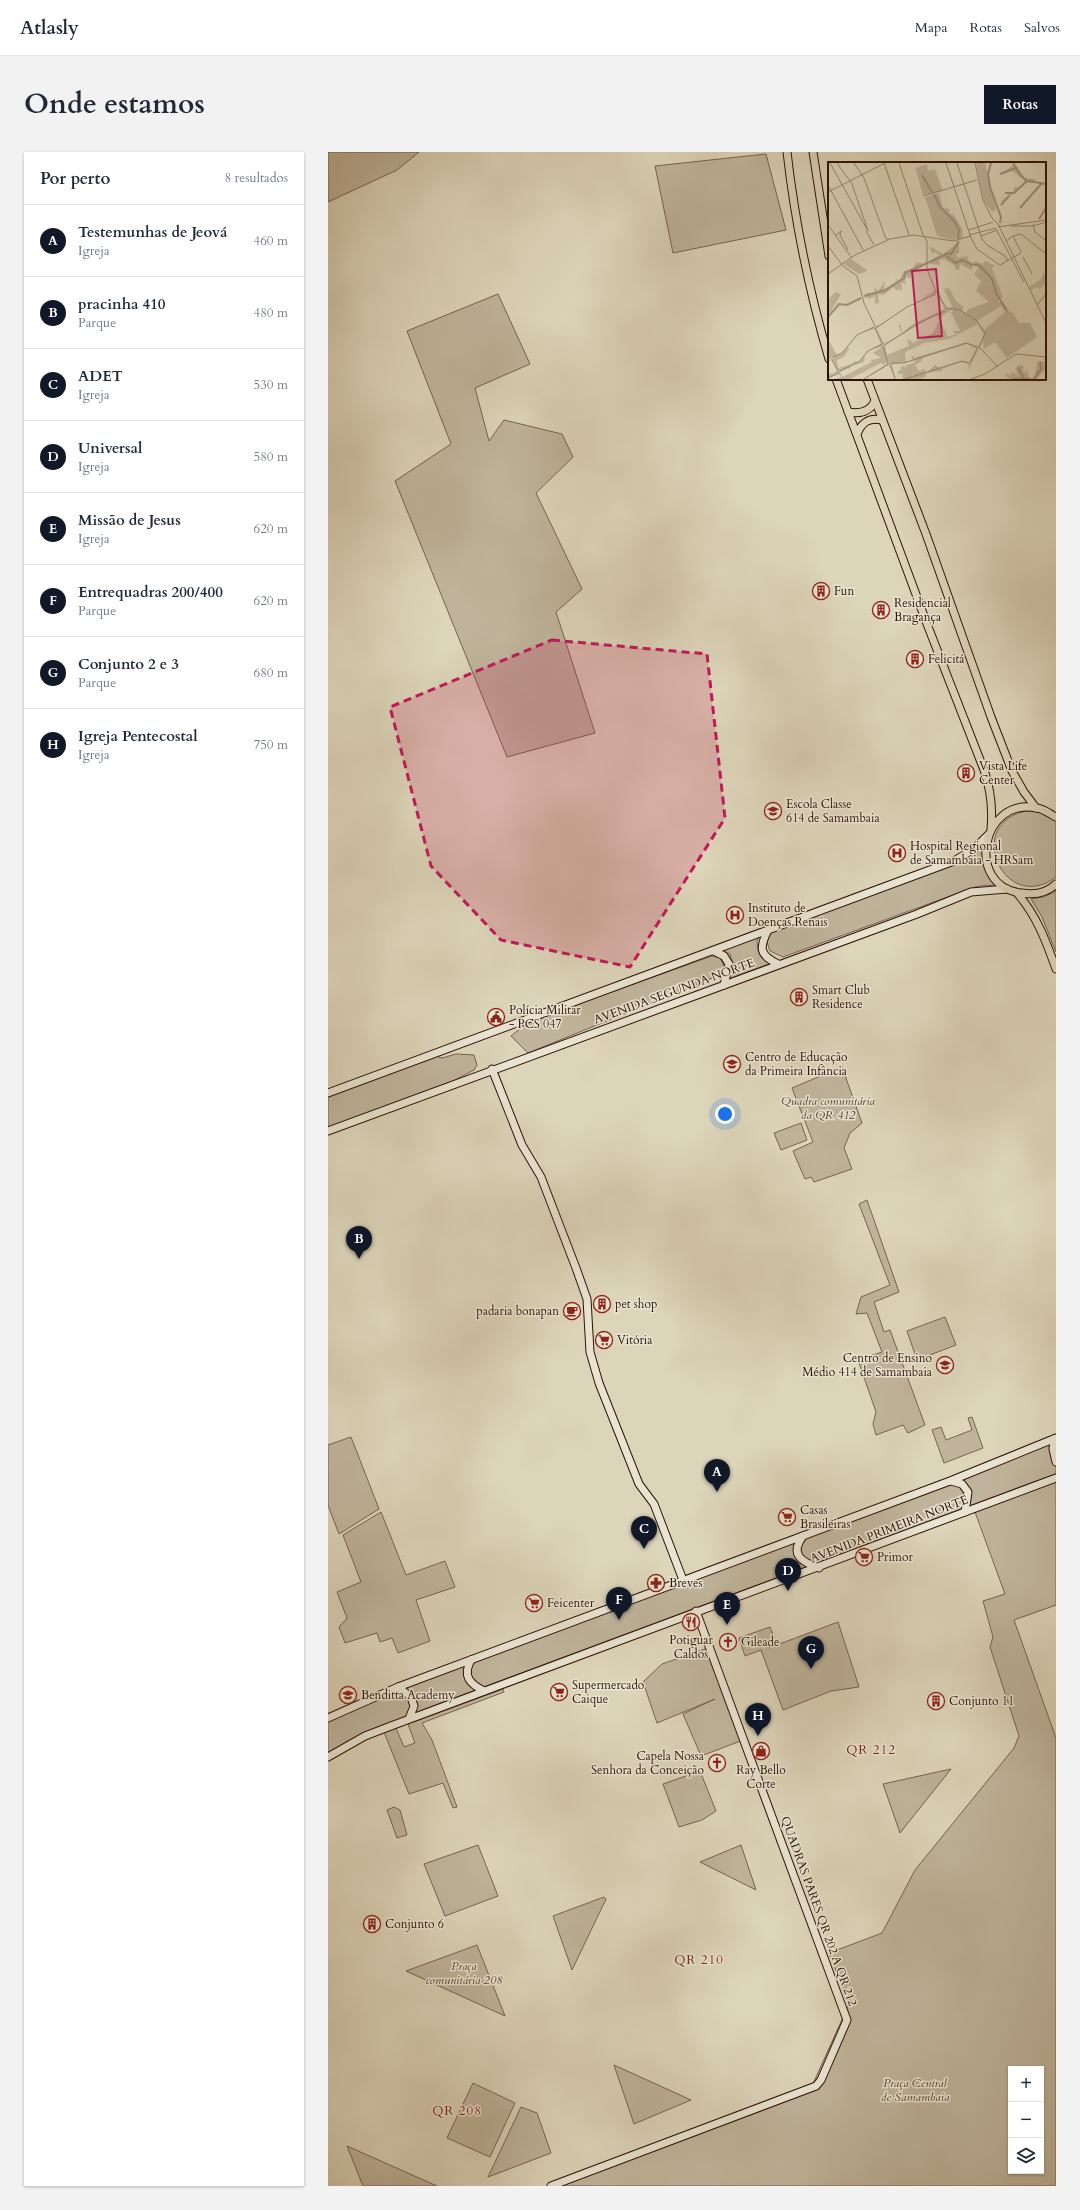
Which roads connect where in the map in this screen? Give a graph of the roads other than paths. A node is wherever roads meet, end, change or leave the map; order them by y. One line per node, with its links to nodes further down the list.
1 (787, 152): 4 (main road)
2 (813, 152): 3 (main road)
3 (828, 250)
4 (828, 356)
5 (836, 380): 8 (main road)
6 (867, 380): 7 (main road)
7 (875, 401): 8 (main road); 9 (main road)
8 (848, 412): 10 (main road)
9 (882, 420): 10 (main road); 11 (main road)
10 (857, 434): 14 (main road)
11 (1039, 809): 12 (main road); 13 (main road); 14 (main road)
12 (1056, 812)
13 (1056, 817)
14 (989, 832): 16 (main road); 18 (main road, AVENIDA SEGUNDA NORTE)
15 (1056, 884): 17 (main road)
16 (1007, 889): 17 (main road); 20 (main road, AVENIDA SEGUNDA NORTE)
17 (1017, 893): 21 (main road)
18 (768, 930): 19 (main road, AVENIDA SEGUNDA NORTE); 20 (main road)
19 (714, 951): 22 (main road); 24 (main road, AVENIDA SEGUNDA NORTE)
20 (778, 964): 22 (main road, AVENIDA SEGUNDA NORTE)
21 (1056, 969)
22 (724, 985): 23 (main road, AVENIDA SEGUNDA NORTE)
23 (492, 1069): 25 (main road, AVENIDA SEGUNDA NORTE); 33 (main road)
24 (328, 1093)
25 (328, 1131)
26 (1055, 1438): 27 (main road); 29 (main road, AVENIDA PRIMEIRA NORTE)
27 (1056, 1462)
28 (1056, 1478): 30 (main road, AVENIDA PRIMEIRA NORTE)
29 (950, 1481): 30 (main road); 31 (main road, AVENIDA PRIMEIRA NORTE)
30 (965, 1512): 32 (main road, AVENIDA PRIMEIRA NORTE)
31 (803, 1536): 32 (main road); 33 (main road, AVENIDA PRIMEIRA NORTE)
32 (819, 1568): 34 (main road, AVENIDA PRIMEIRA NORTE)
33 (683, 1580): 35 (main road, AVENIDA PRIMEIRA NORTE)
34 (696, 1611): 37 (main road, AVENIDA PRIMEIRA NORTE); 41 (main road, QUADRAS PARES QR 202 A QR 212)
35 (471, 1660): 36 (main road, AVENIDA PRIMEIRA NORTE); 37 (main road)
36 (398, 1687): 38 (main road, AVENIDA PRIMEIRA NORTE); 39 (main road)
37 (484, 1691): 39 (main road, AVENIDA PRIMEIRA NORTE)
38 (328, 1718)
39 (409, 1719): 40 (main road, AVENIDA PRIMEIRA NORTE)
40 (328, 1757)
41 (551, 2186)

